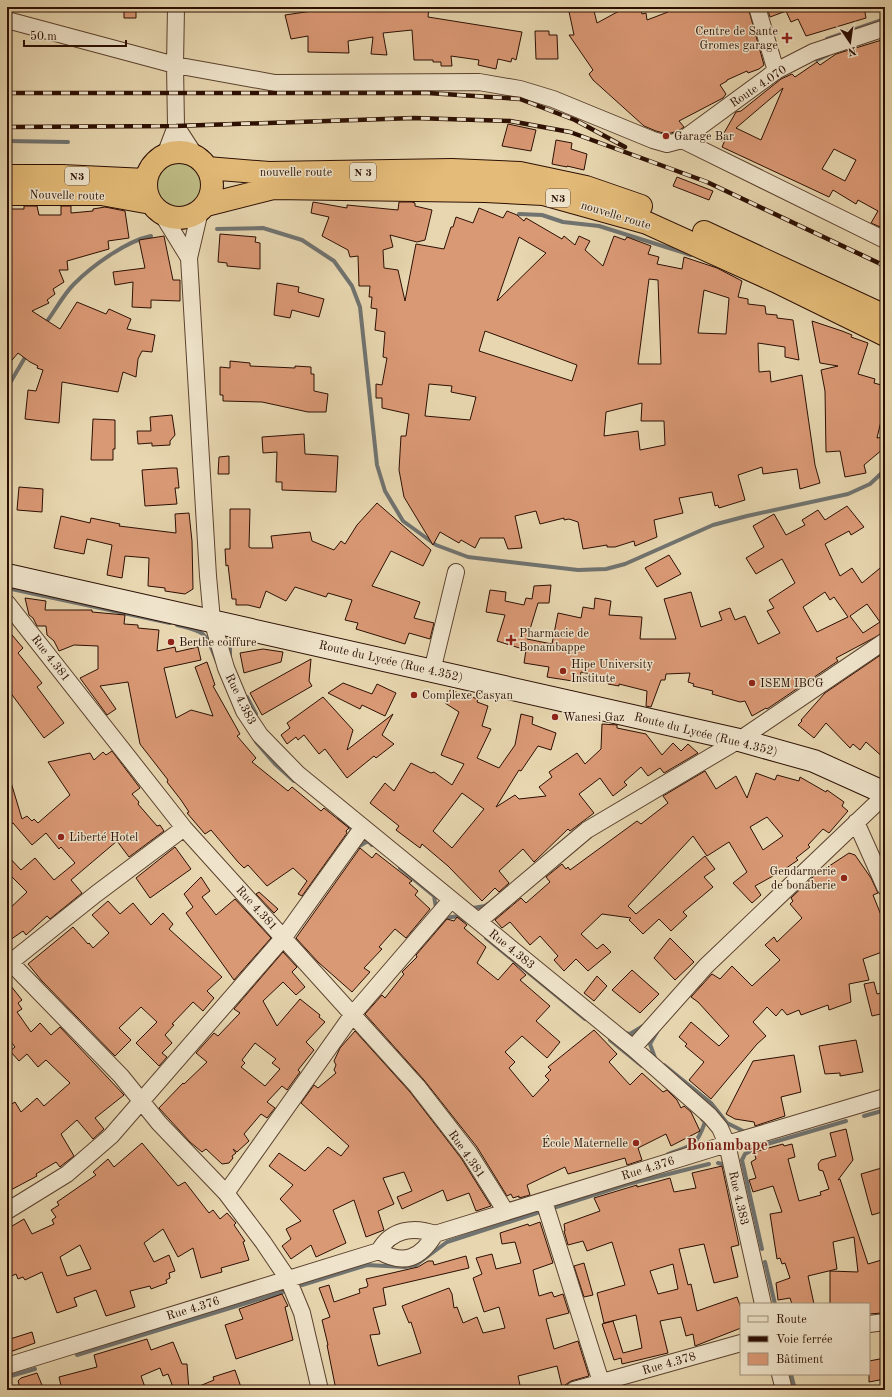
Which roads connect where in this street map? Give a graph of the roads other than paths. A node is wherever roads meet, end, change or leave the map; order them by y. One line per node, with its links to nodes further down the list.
1 (176, 7): 5 (street)
2 (757, 7): 6 (street)
3 (7, 20): 5 (street)
4 (885, 28): 6 (street, Route 4.070)
5 (175, 65): 7 (street); 8 (street)
6 (776, 71): 8 (street, Route 4.070)
7 (176, 126): 9 (street); 10 (street)
8 (682, 140): 17 (street)
9 (165, 155): 10 (highway); 13 (highway)
10 (201, 162): 11 (highway, nouvelle route / N 3); 16 (highway)
11 (520, 173): 19 (highway, nouvelle route / N3)
12 (7, 176): 13 (highway, Nouvelle route / N3)
13 (146, 180): 15 (highway)
14 (7, 194): 15 (highway, Nouvelle route)
15 (156, 208): 16 (highway); 18 (street)
16 (203, 208): 18 (street); 19 (highway, nouvelle route / N3)
17 (885, 240)
18 (190, 258): 25 (street, Rue 4.383)
19 (778, 274): 20 (highway, nouvelle route / N3); 21 (highway, nouvelle route / N3)
20 (885, 316)
21 (885, 335)
22 (456, 572): 27 (street)
23 (7, 575): 25 (main road, Route du Lycée (Rue 4.352))
24 (7, 603): 31 (street, Rue 4.381)
25 (212, 620): 27 (main road, Route du Lycée (Rue 4.352)); 32 (street, Rue 4.383)
26 (885, 641): 28 (street)
27 (432, 671): 28 (main road, Route du Lycée (Rue 4.352))
28 (739, 740): 29 (main road, Route du Lycée (Rue 4.352)); 35 (street)
29 (885, 794): 30 (street)
30 (856, 822): 33 (street); 39 (street)
31 (184, 828): 36 (street, Rue 4.381); 37 (street)
32 (363, 828): 34 (street, Rue 4.383); 36 (street)
33 (885, 887)
34 (451, 900): 35 (street, Rue 4.383); 38 (street)
35 (479, 921): 39 (street, Rue 4.383)
36 (284, 937): 38 (street, Rue 4.381); 41 (street)
37 (9, 963): 41 (street)
38 (353, 1014): 43 (street); 46 (street, Rue 4.381)
39 (633, 1048): 42 (street, Rue 4.383)
40 (885, 1097): 42 (street, Rue 4.376)
41 (142, 1101): 43 (street); 45 (street)
42 (727, 1144): 44 (street, Rue 4.376); 50 (street, Rue 4.383)
43 (226, 1193): 49 (street)
44 (544, 1201): 46 (street, Rue 4.376); 56 (street)
45 (7, 1212)
46 (506, 1212): 47 (street, Rue 4.376)
47 (435, 1234): 48 (street); 48 (street)
48 (379, 1251): 49 (street, Rue 4.376)
49 (288, 1279): 54 (street, Rue 4.376); 57 (street)
50 (763, 1303)
51 (885, 1322): 52 (street)
52 (870, 1324)
53 (740, 1343): 56 (street, Rue 4.378)
54 (7, 1366)
55 (780, 1375): 59 (street)
56 (601, 1382): 58 (street, Rue 4.378)
57 (320, 1390)
58 (574, 1390)
59 (784, 1390)

